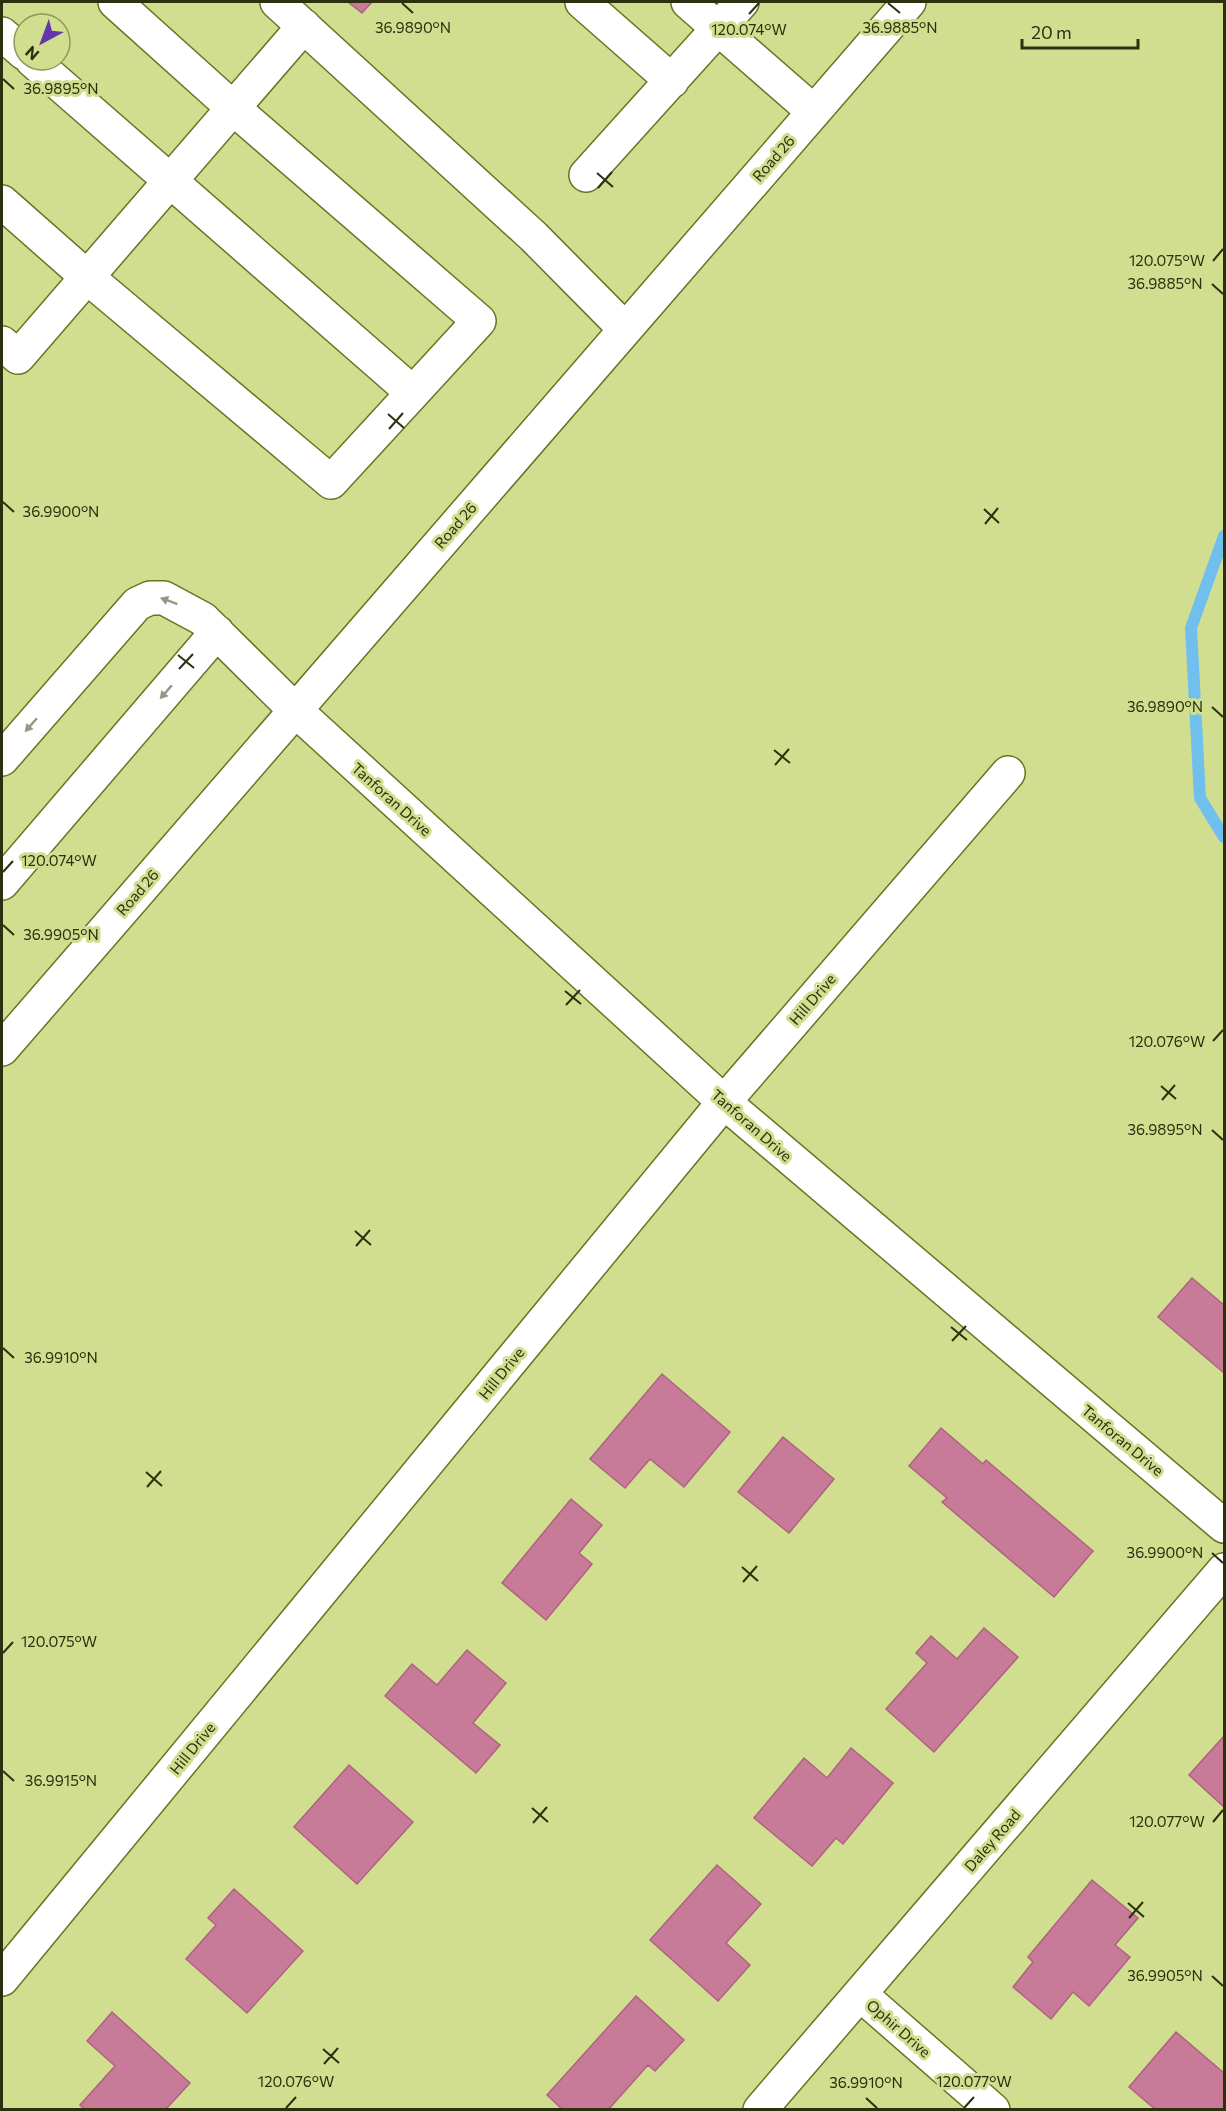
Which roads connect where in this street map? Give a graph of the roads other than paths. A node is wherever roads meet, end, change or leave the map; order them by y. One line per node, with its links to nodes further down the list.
1 (115, 2): 11 (street)
2 (277, 2): 7 (street)
3 (582, 2): 10 (street)
4 (688, 2): 8 (street)
5 (742, 2): 8 (street)
6 (909, 2): 12 (street, Road 26)
7 (304, 26): 11 (street); 17 (street)
8 (719, 28): 10 (street); 12 (street)
9 (46, 72): 14 (street)
10 (672, 81): 13 (street)
11 (233, 108): 14 (street); 19 (street)
12 (814, 112): 17 (street, Road 26)
13 (586, 175)
14 (171, 180): 16 (street); 19 (street)
15 (2, 201): 16 (street)
16 (87, 277): 18 (street); 19 (street)
17 (625, 329): 21 (street, Road 26)
18 (2, 343)
19 (413, 393)
20 (217, 632): 21 (street, Tanforan Drive); 22 (street, Tanforan Drive, one-way to 22); 24 (street, one-way to 24)
21 (294, 709): 25 (street, Road 26); 26 (street, Tanforan Drive)
22 (2, 759)
23 (1008, 772): 26 (street, Hill Drive)
24 (2, 883)
25 (2, 1049)
26 (724, 1102): 27 (street, Tanforan Drive); 29 (street, Hill Drive)
27 (1224, 1526)
28 (1224, 1570): 30 (street, Daley Road)
29 (2, 1979)
30 (860, 1994): 31 (street, Daley Road); 32 (street, Ophir Drive)
31 (759, 2109)
32 (993, 2109)

